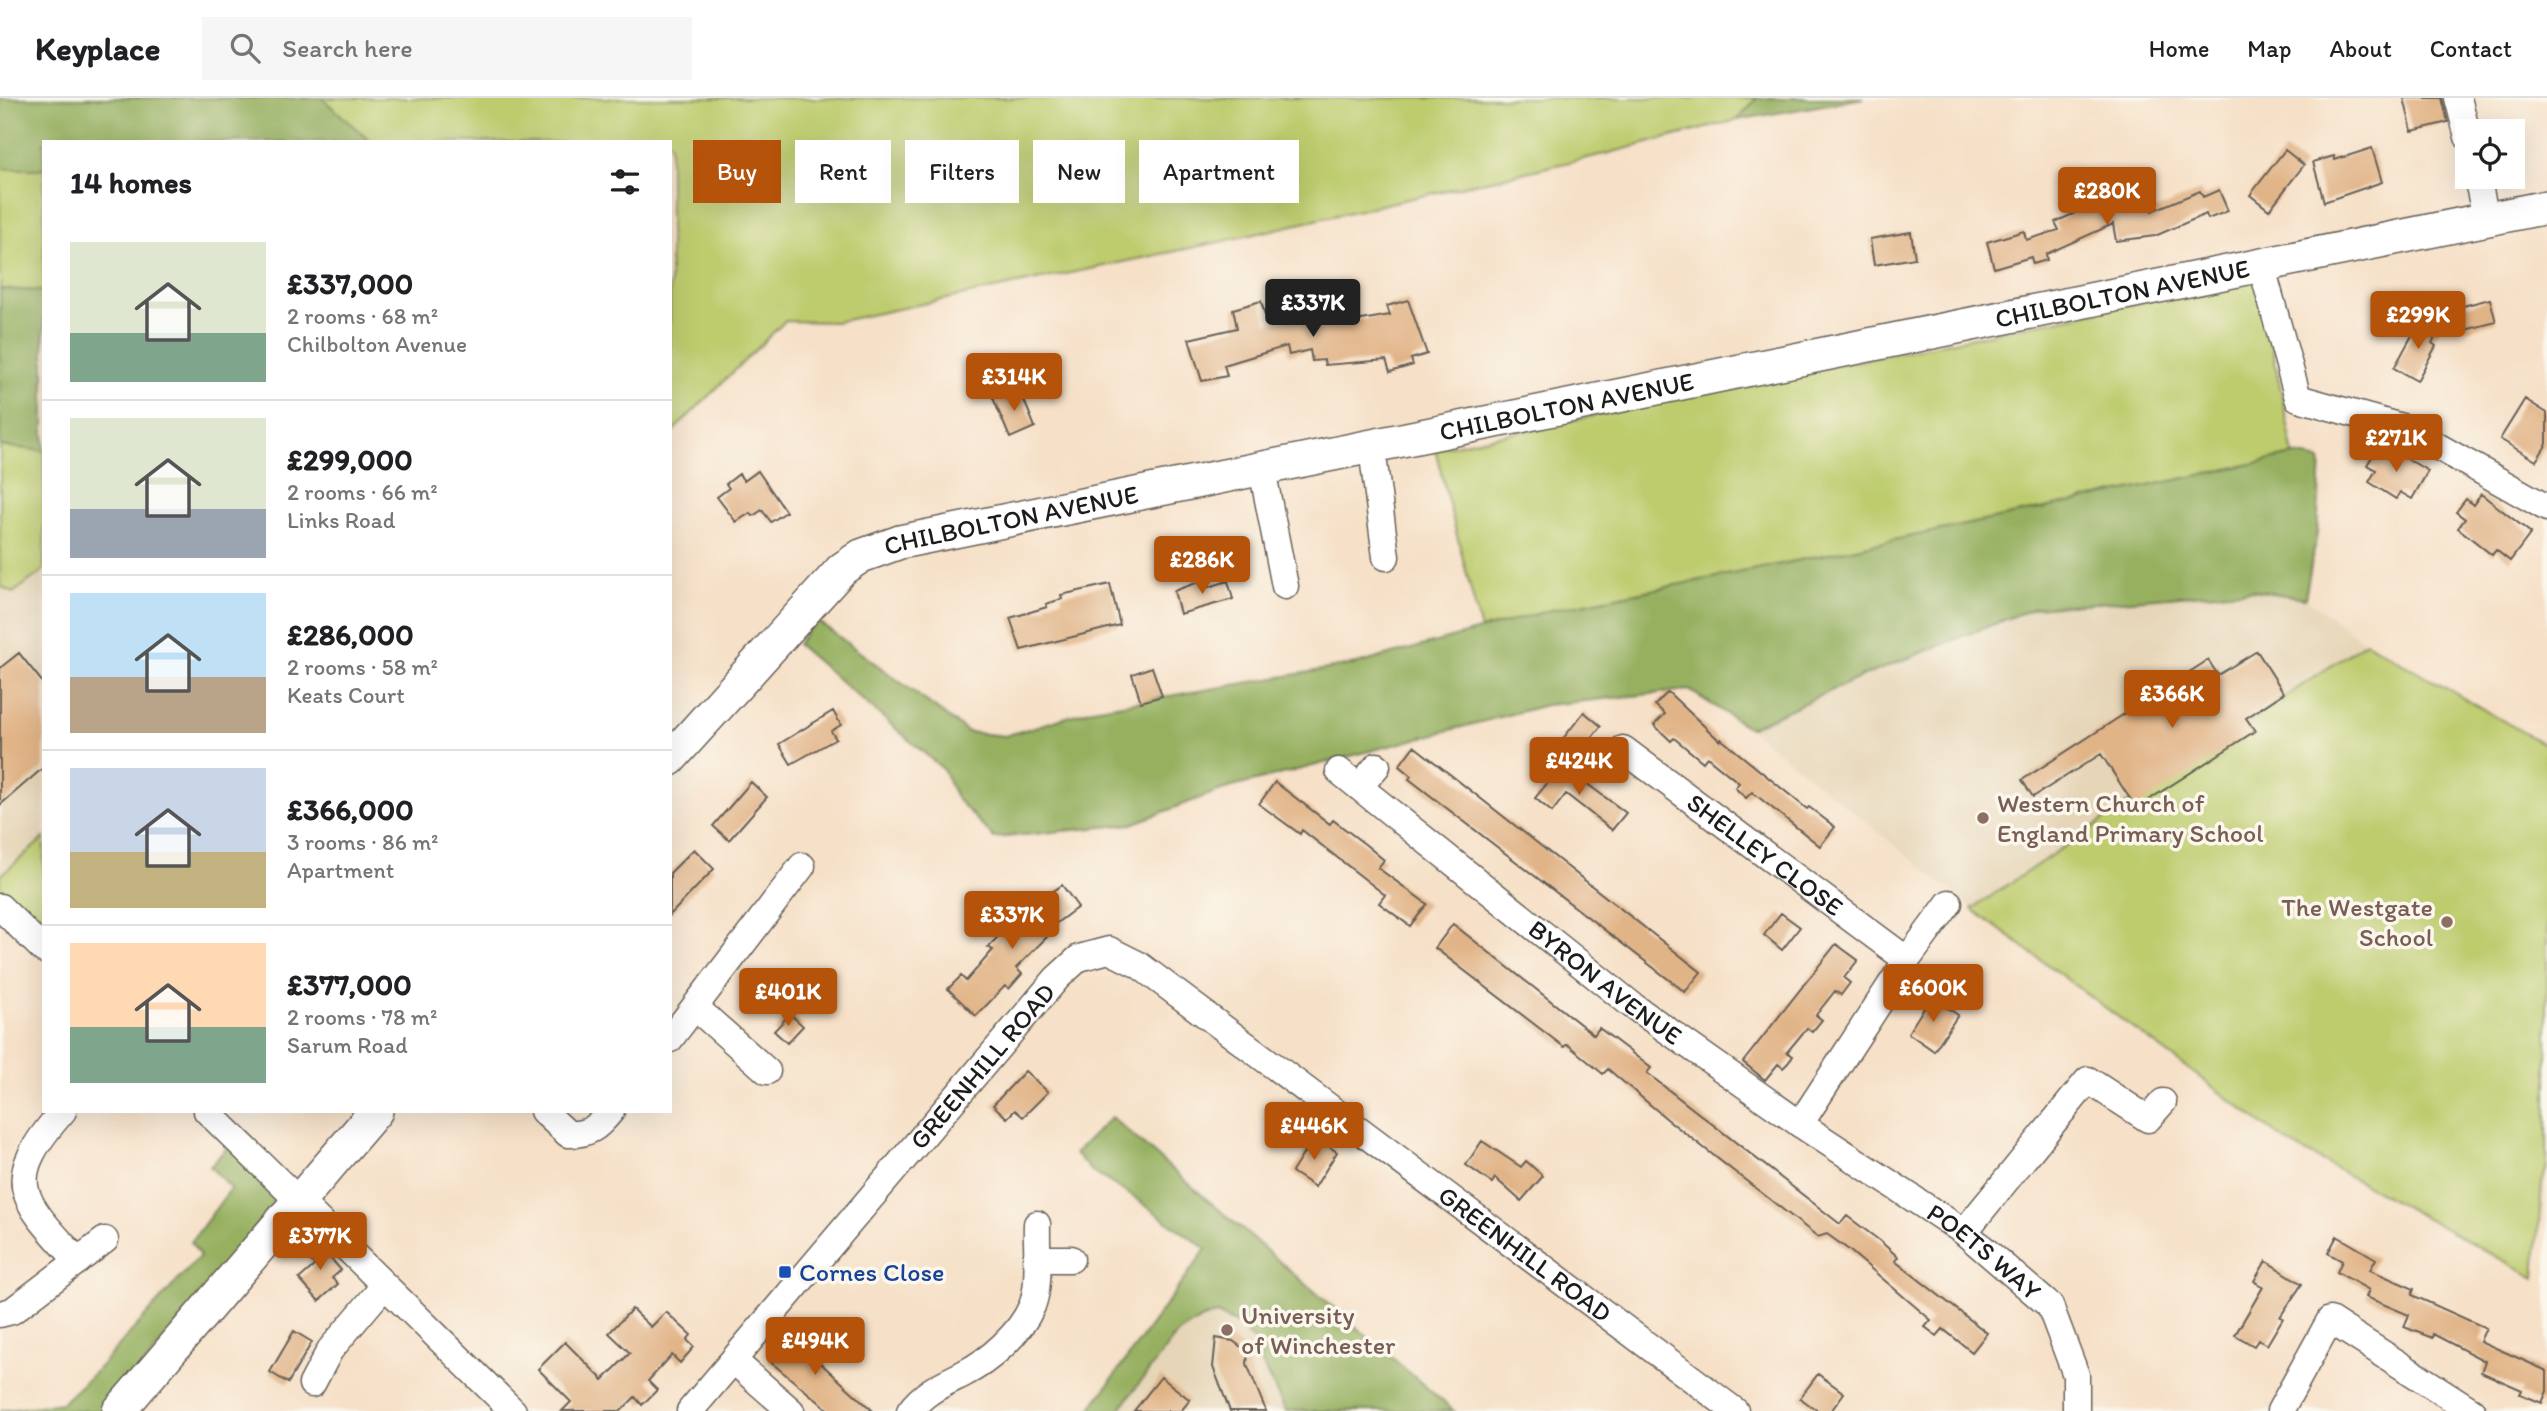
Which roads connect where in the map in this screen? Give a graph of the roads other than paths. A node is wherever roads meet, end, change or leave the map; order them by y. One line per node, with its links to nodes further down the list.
1 (2458, 98): 2 (street)
2 (2463, 119)
3 (2480, 189): 5 (street)
4 (2547, 207): 5 (main road, CHILBOLTON AVENUE)
5 (2486, 218): 6 (main road, CHILBOLTON AVENUE)
6 (2261, 264): 7 (main road, CHILBOLTON AVENUE); 9 (street)
7 (1372, 448): 8 (main road, CHILBOLTON AVENUE); 10 (street)
8 (1262, 469): 11 (street); 13 (main road, CHILBOLTON AVENUE)
9 (2547, 508)
10 (1386, 557)
11 (1285, 586)
12 (1623, 749): 19 (street, SHELLEY CLOSE)
13 (672, 756)
14 (1377, 766): 29 (street, BYRON AVENUE)
15 (802, 866): 20 (street)
16 (1949, 904): 19 (street)
17 (0, 907): 18 (street)
18 (42, 948)
19 (1907, 960): 29 (street)
20 (696, 1008): 21 (street); 22 (street)
21 (672, 1037)
22 (767, 1070)
23 (2163, 1102): 33 (street)
24 (61, 1113): 37 (street)
25 (211, 1113): 31 (street)
26 (374, 1113): 31 (main road)
27 (545, 1113): 28 (street)
28 (609, 1113)
29 (1800, 1124): 30 (street, BYRON AVENUE)
30 (1859, 1163): 33 (street, POETS WAY)
31 (300, 1200): 38 (street); 42 (main road)
32 (1037, 1224): 35 (street)
33 (1964, 1232): 48 (street, POETS WAY)
34 (105, 1240): 37 (street)
35 (1036, 1259): 36 (street); 46 (street)
36 (1071, 1259)
37 (78, 1261): 39 (street)
38 (384, 1286): 41 (street); 43 (street)
39 (0, 1314)
40 (734, 1361): 44 (street, GREENHILL ROAD); 45 (street); 47 (street, GREENHILL ROAD)
41 (326, 1374)
42 (118, 1411)
43 (513, 1411)
44 (690, 1411)
45 (791, 1411)
46 (910, 1411)
47 (1735, 1411)
48 (2077, 1411)
49 (2280, 1411): 50 (street)
50 (2472, 1411)

